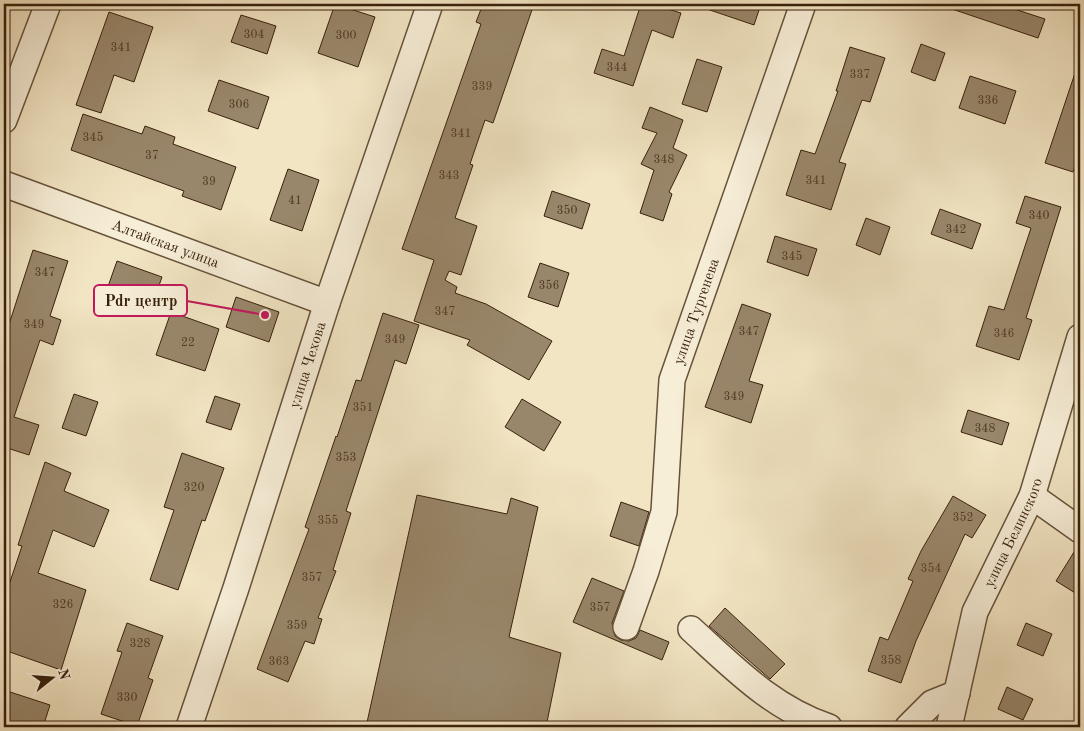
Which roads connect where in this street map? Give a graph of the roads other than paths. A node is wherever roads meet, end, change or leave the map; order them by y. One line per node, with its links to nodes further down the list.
1 (48, 4): 4 (street)
2 (430, 4): 6 (street, улица Чехова)
3 (802, 4): 10 (street, улица Тургенева)
4 (4, 120)
5 (4, 184): 6 (street, Алтайская улица)
6 (327, 303): 13 (street, улица Чехова)
7 (1080, 337): 8 (street, улица Белинского)
8 (1032, 496): 9 (street); 12 (street, улица Белинского)
9 (1080, 530)
10 (626, 627)
11 (691, 629): 14 (street)
12 (956, 693): 15 (street); 16 (street, улица Белинского)
13 (189, 727)
14 (829, 727)
15 (908, 727)
16 (949, 727)

